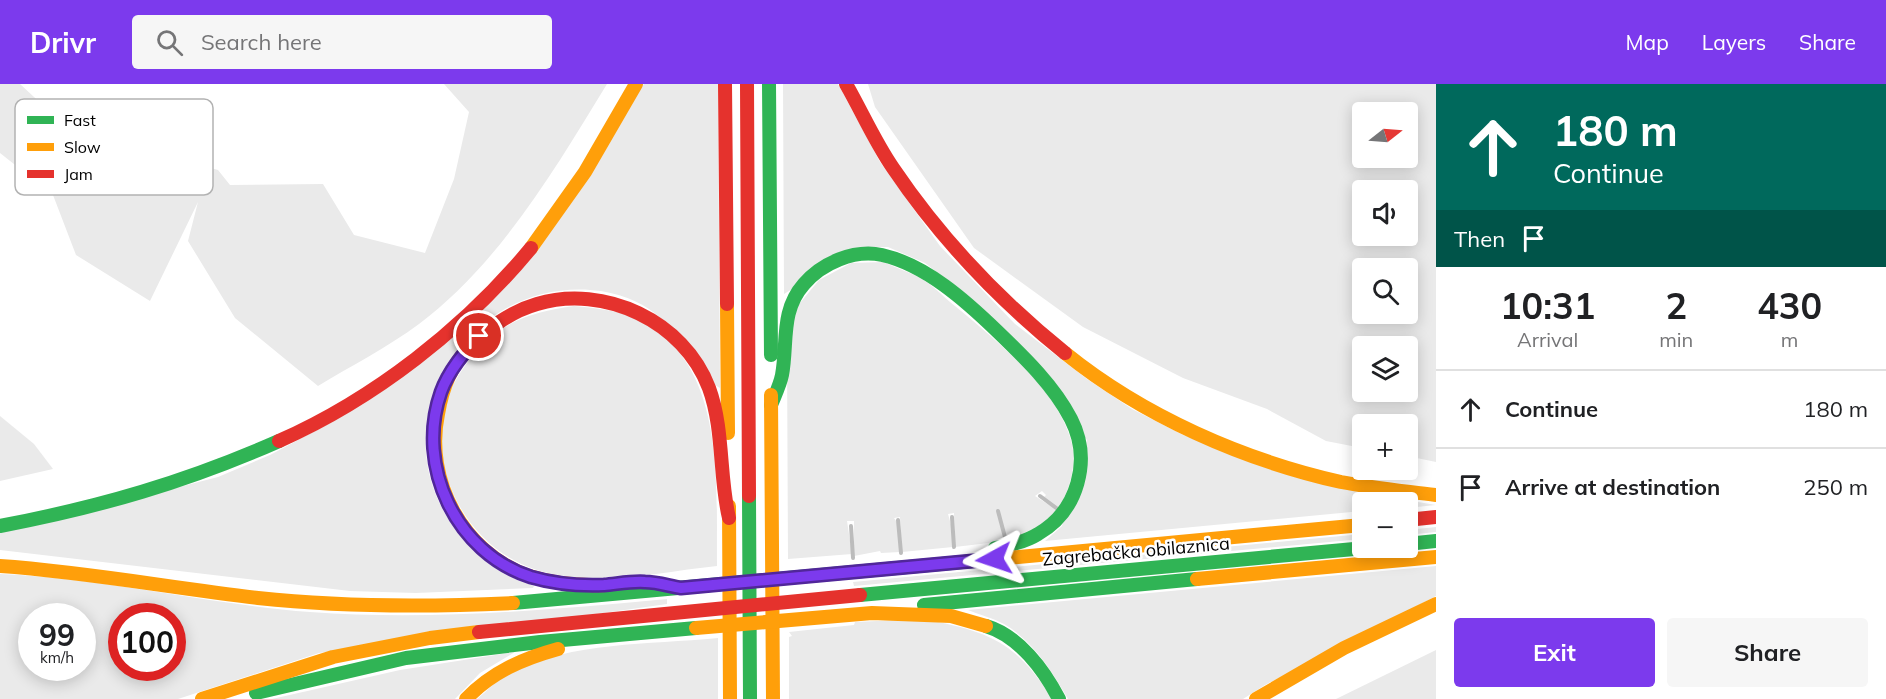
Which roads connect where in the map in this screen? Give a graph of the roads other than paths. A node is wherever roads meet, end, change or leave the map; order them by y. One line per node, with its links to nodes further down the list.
1 (636, 84): 11 (highway)
2 (725, 84): 9 (highway)
3 (747, 84): 28 (highway)
4 (770, 84): 6 (highway)
5 (846, 84): 7 (highway)
6 (771, 405): 17 (highway); 22 (highway)
7 (1436, 495)
8 (1436, 517): 10 (highway)
9 (729, 518): 19 (highway); 27 (highway)
10 (1418, 519)
11 (0, 526)
12 (1352, 526): 17 (highway, Zagrebačka obilaznica)
13 (1436, 541): 14 (highway)
14 (1418, 543)
15 (1352, 549): 24 (highway, Zagrebačka obilaznica)
16 (1436, 557): 21 (highway)
17 (949, 564): 19 (highway, Zagrebačka obilaznica)
18 (0, 566): 19 (highway)
19 (681, 588)
20 (1436, 604): 32 (highway)
21 (872, 613): 23 (highway); 31 (highway)
22 (772, 632): 29 (highway); 30 (highway)
23 (614, 634): 25 (highway); 26 (highway)
24 (202, 699)
25 (236, 699)
26 (466, 699)
27 (730, 699)
28 (750, 699)
29 (773, 699)
30 (783, 699)
31 (1059, 699)
32 (1256, 699)

